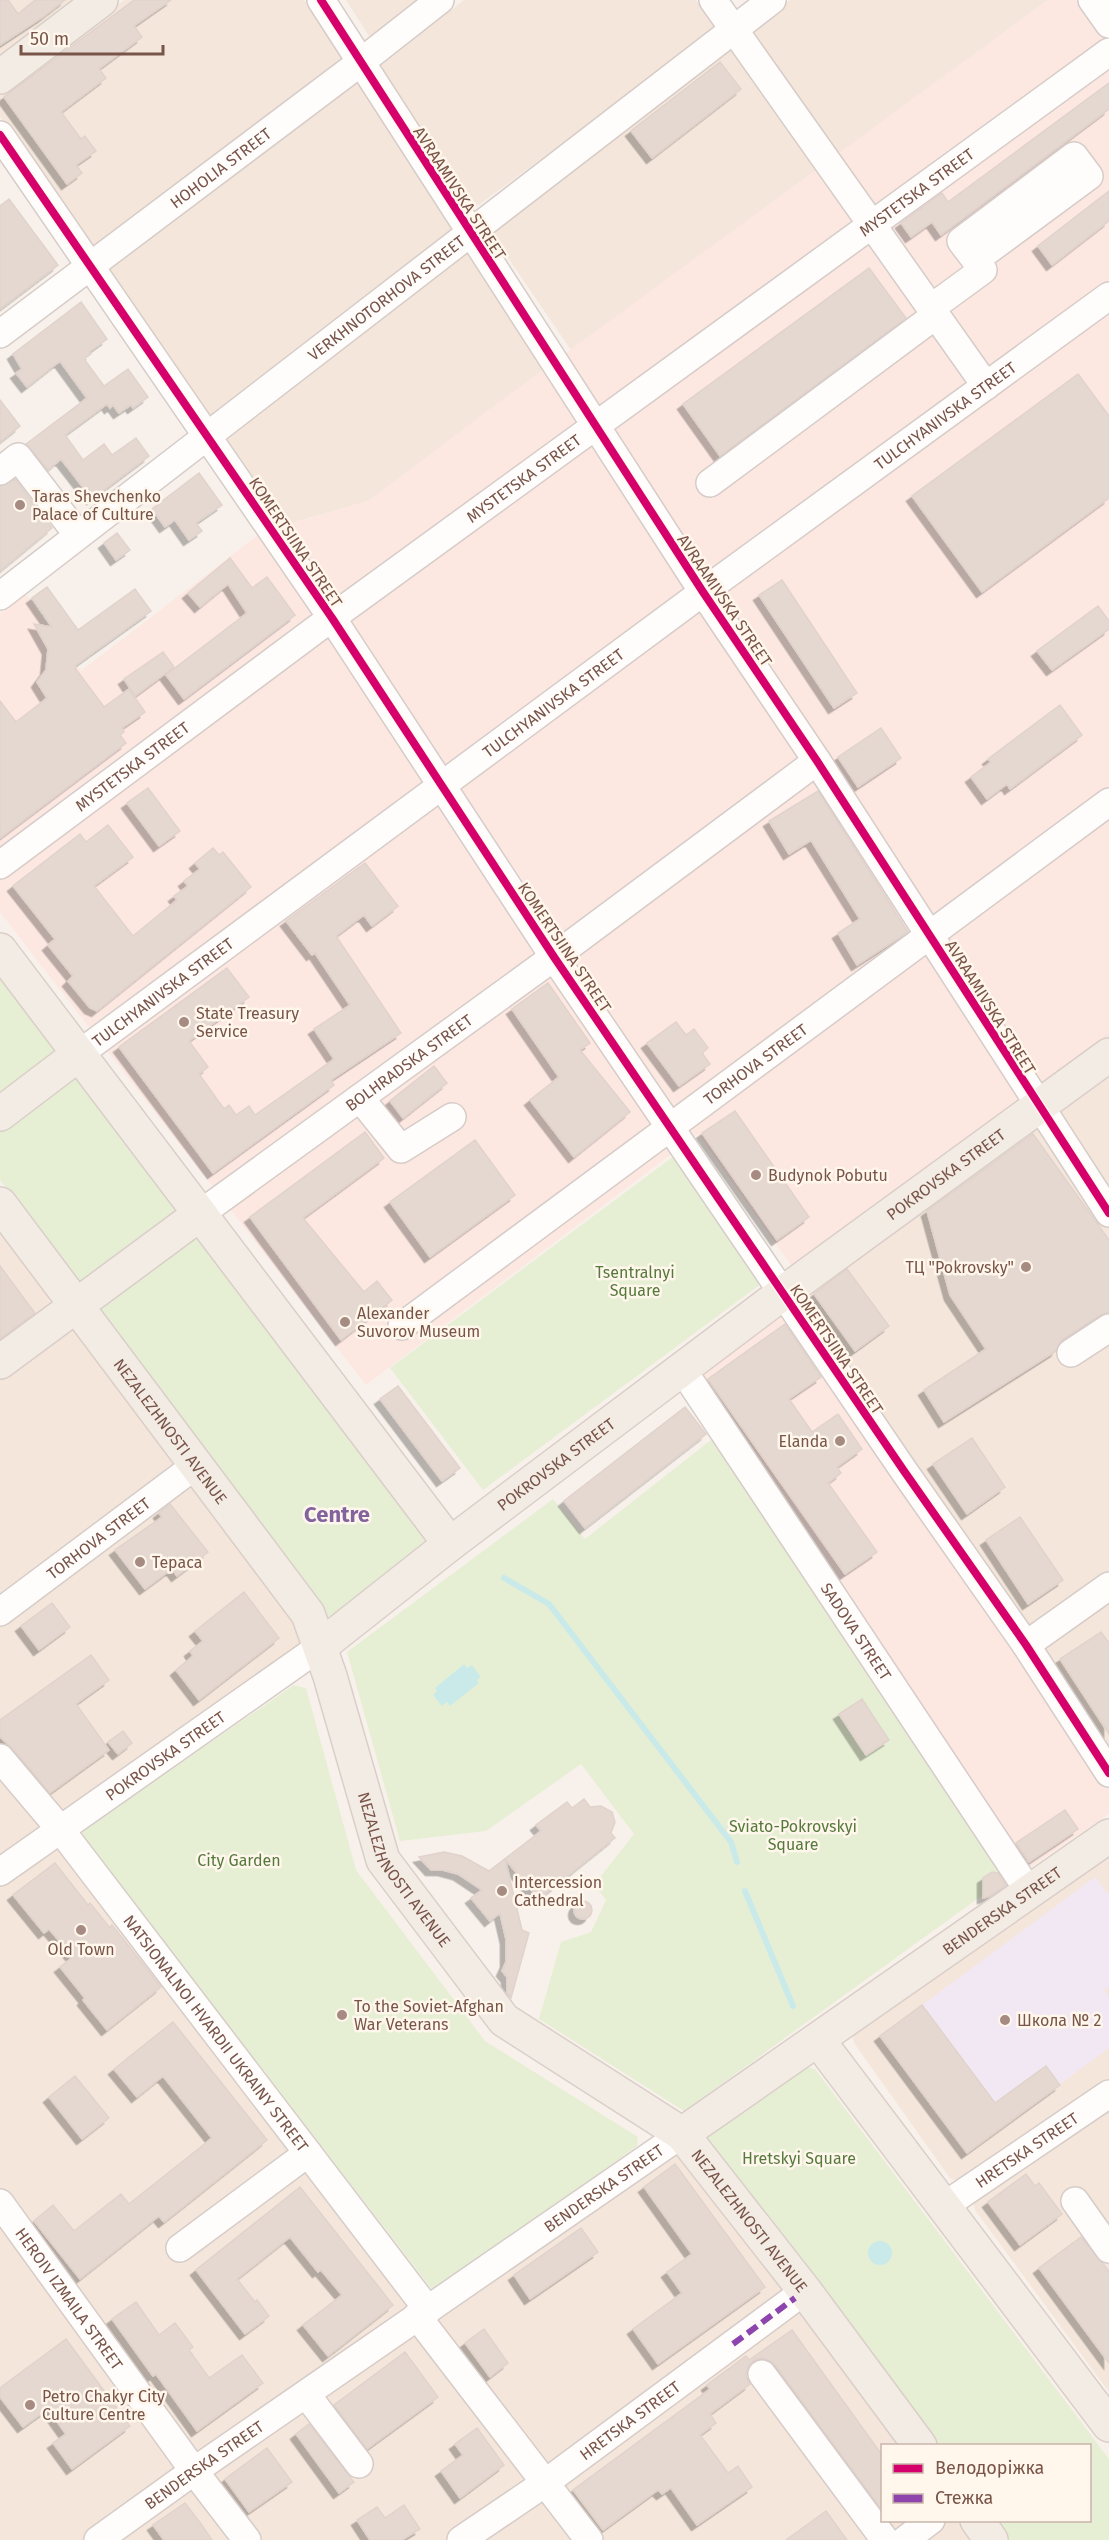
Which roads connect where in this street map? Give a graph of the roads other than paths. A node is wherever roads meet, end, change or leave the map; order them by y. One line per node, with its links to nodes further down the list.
1 (101, 0): 11 (main road)
2 (321, 0): 10 (street, AVRAAMIVSKA STREET)
3 (440, 0): 10 (street, HOHOLIA STREET)
4 (713, 0): 8 (street)
5 (772, 0): 8 (street, VERKHNOTORHOVA STREET)
6 (1092, 0): 7 (street)
7 (1109, 24)
8 (733, 30): 13 (street); 14 (street, VERKHNOTORHOVA STREET)
9 (1109, 51): 13 (street, MYSTETSKA STREET)
10 (361, 63): 14 (street, AVRAAMIVSKA STREET); 16 (street, HOHOLIA STREET)
11 (0, 77)
12 (0, 135): 16 (street, KOMERTSIINA STREET)
13 (873, 225): 18 (street); 21 (street, MYSTETSKA STREET)
14 (470, 233): 21 (street, AVRAAMIVSKA STREET); 22 (street, VERKHNOTORHOVA STREET)
15 (975, 260): 18 (street)
16 (89, 266): 19 (street, HOHOLIA STREET); 22 (street, KOMERTSIINA STREET)
17 (1109, 296): 20 (street, TULCHYANIVSKA STREET)
18 (933, 311): 20 (street); 24 (street)
19 (0, 334)
20 (986, 386): 26 (street, TULCHYANIVSKA STREET)
21 (596, 427): 26 (street, AVRAAMIVSKA STREET); 28 (street, MYSTETSKA STREET)
22 (207, 435): 25 (street, VERKHNOTORHOVA STREET); 28 (street, KOMERTSIINA STREET)
23 (0, 471): 25 (street)
24 (710, 483)
25 (78, 535): 27 (street, VERKHNOTORHOVA STREET)
26 (703, 592): 29 (street, AVRAAMIVSKA STREET); 30 (street, TULCHYANIVSKA STREET)
27 (0, 596)
28 (332, 618): 30 (street, KOMERTSIINA STREET); 32 (street, MYSTETSKA STREET)
29 (817, 761): 33 (street, AVRAAMIVSKA STREET); 35 (street, BOLHRADSKA STREET)
30 (443, 786): 35 (street, KOMERTSIINA STREET); 36 (street, TULCHYANIVSKA STREET)
31 (1109, 802): 33 (street, TORHOVA STREET)
32 (0, 865)
33 (930, 936): 39 (street, AVRAAMIVSKA STREET); 42 (street, TORHOVA STREET)
34 (0, 950): 36 (main road)
35 (554, 957): 38 (street, BOLHRADSKA STREET); 42 (street, KOMERTSIINA STREET)
36 (78, 1054): 40 (main road, TULCHYANIVSKA STREET); 45 (main road)
37 (1109, 1055): 39 (main road, POKROVSKA STREET)
38 (360, 1098): 41 (street); 45 (street, BOLHRADSKA STREET)
39 (1038, 1107): 44 (street, AVRAAMIVSKA STREET); 46 (main road, POKROVSKA STREET)
40 (0, 1114)
41 (452, 1117)
42 (668, 1126): 46 (street, KOMERTSIINA STREET); 48 (street, TORHOVA STREET)
43 (0, 1204): 47 (main road, NEZALEZHNOSTI AVENUE)
44 (1109, 1213)
45 (200, 1214): 47 (main road, BOLHRADSKA STREET); 54 (main road)
46 (783, 1293): 52 (main road, POKROVSKA STREET); 57 (street, KOMERTSIINA STREET)
47 (76, 1305): 51 (main road, BOLHRADSKA STREET); 53 (main road, NEZALEZHNOSTI AVENUE)
48 (402, 1326)
49 (1109, 1328): 50 (street)
50 (1071, 1353)
51 (0, 1362)
52 (682, 1369): 54 (main road, POKROVSKA STREET); 64 (street, SADOVA STREET)
53 (196, 1465): 56 (street, TORHOVA STREET); 58 (main road, NEZALEZHNOSTI AVENUE)
54 (450, 1544): 58 (main road, POKROVSKA STREET)
55 (1109, 1586): 57 (street)
56 (0, 1612)
57 (1026, 1645): 60 (street, KOMERTSIINA STREET)
58 (321, 1646): 61 (street, POKROVSKA STREET); 67 (main road, NEZALEZHNOSTI AVENUE)
59 (0, 1758): 61 (street, NATSIONALNOI HVARDII UKRAINY STREET)
60 (1109, 1773)
61 (60, 1829): 63 (street, POKROVSKA STREET); 68 (street, NATSIONALNOI HVARDII UKRAINY STREET)
62 (1109, 1836): 64 (main road, BENDERSKA STREET)
63 (0, 1872)
64 (1030, 1893): 65 (main road, BENDERSKA STREET)
65 (818, 2040): 67 (main road, BENDERSKA STREET); 71 (main road)
66 (1109, 2094): 71 (street, HRETSKA STREET)
67 (682, 2134): 75 (street, BENDERSKA STREET); 79 (main road, NEZALEZHNOSTI AVENUE)
68 (308, 2153): 72 (street); 75 (street, NATSIONALNOI HVARDII UKRAINY STREET)
69 (1075, 2201): 73 (street)
70 (0, 2203): 81 (street, HEROIV IZMAILA STREET)
71 (944, 2206): 78 (main road)
72 (180, 2248)
73 (1109, 2248)
74 (795, 2298): 82 (street, HRETSKA STREET)
75 (423, 2313): 77 (street, BENDERSKA STREET); 82 (street, NATSIONALNOI HVARDII UKRAINY STREET)
76 (762, 2374): 89 (street)
77 (306, 2394): 80 (street); 81 (street, BENDERSKA STREET)
78 (1106, 2414)
79 (919, 2444)
80 (359, 2464)
81 (194, 2471): 85 (street, BENDERSKA STREET); 86 (street, HEROIV IZMAILA STREET)
82 (545, 2483): 87 (street, HRETSKA STREET); 88 (street, NATSIONALNOI HVARDII UKRAINY STREET)
83 (928, 2522): 90 (street)
84 (978, 2522): 91 (main road)
85 (98, 2540)
86 (247, 2540)
87 (461, 2540)
88 (589, 2540)
89 (885, 2540)
90 (904, 2540)
91 (991, 2540)

